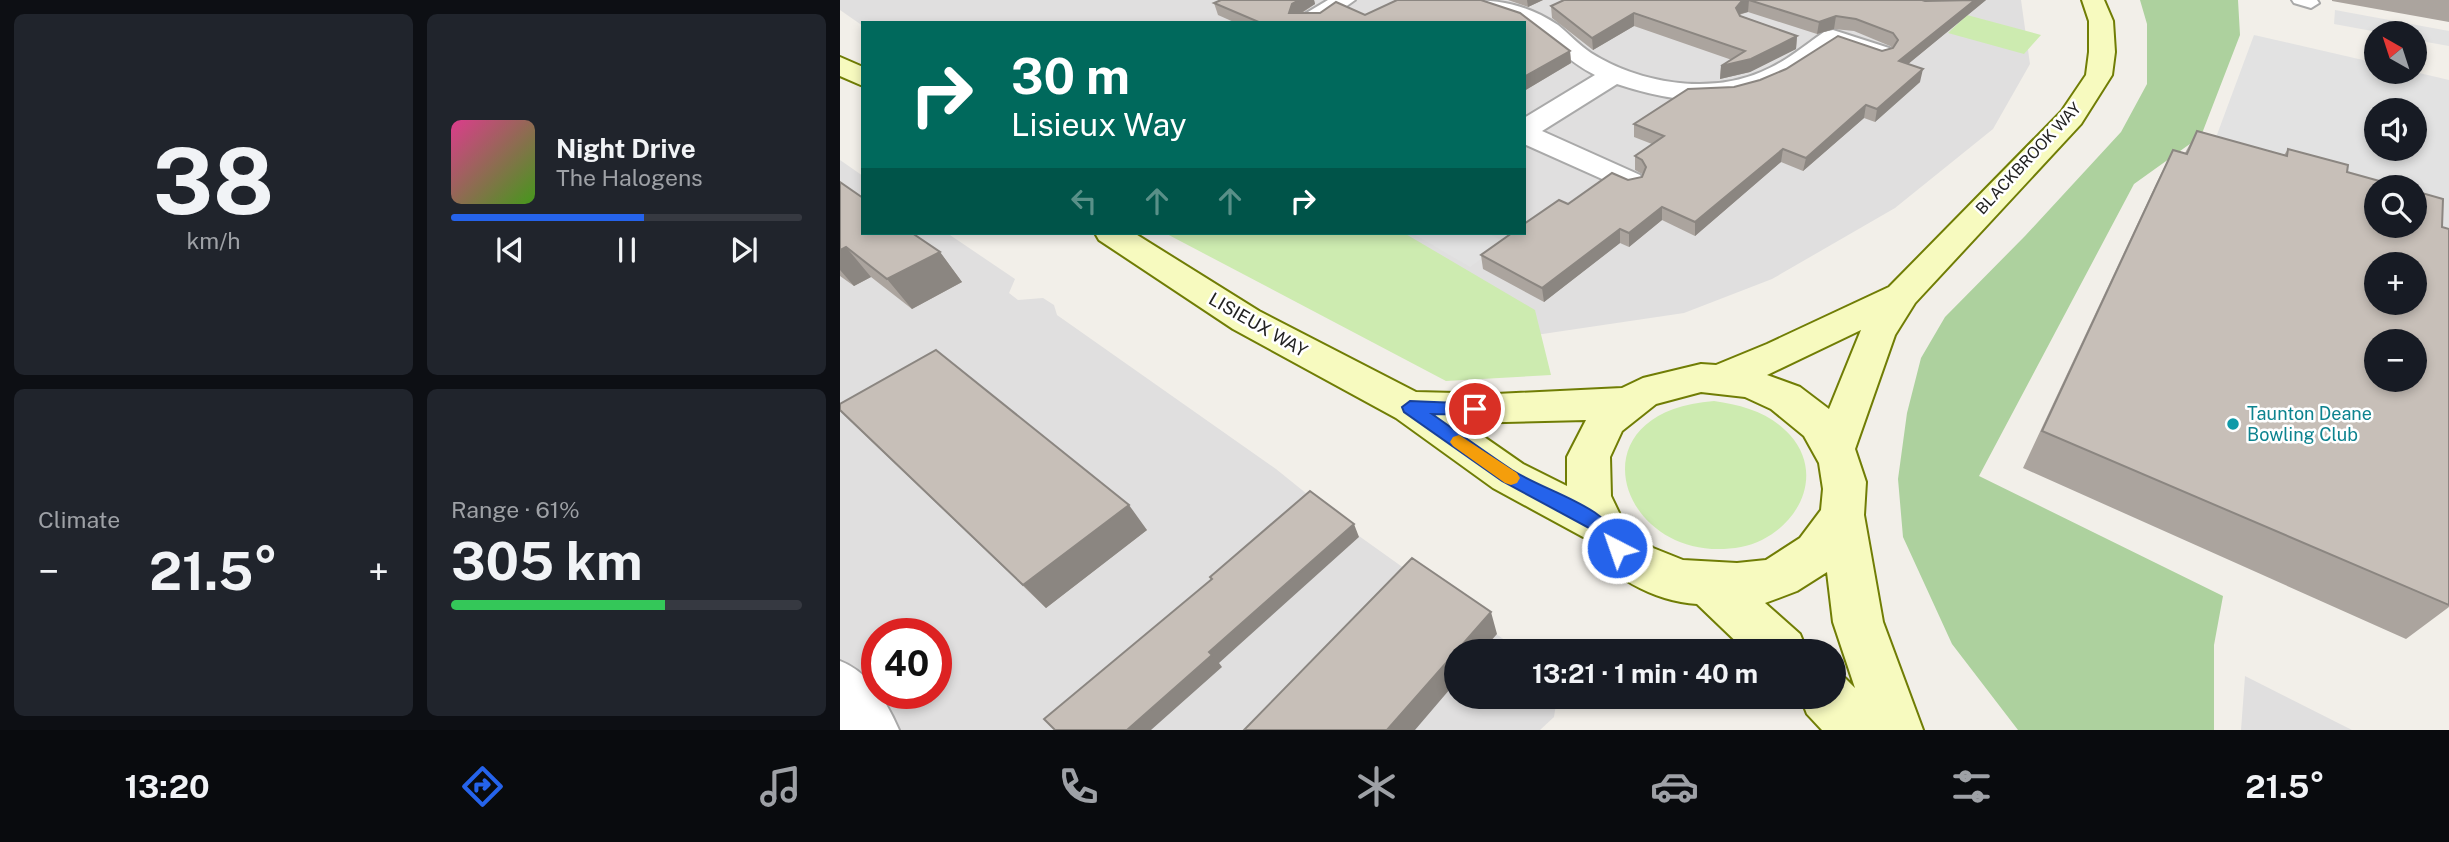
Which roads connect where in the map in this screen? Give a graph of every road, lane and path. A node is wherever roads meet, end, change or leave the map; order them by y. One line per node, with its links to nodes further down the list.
1 (1344, 0): 6 (street)
2 (1478, 0): 5 (street)
3 (2093, 0): 17 (street, BLACKBROOK WAY)
4 (1554, 6): 5 (street)
5 (1530, 18): 11 (street)
6 (1309, 21)
7 (1788, 35): 8 (street)
8 (1821, 46): 9 (street); 11 (street)
9 (1880, 53)
10 (840, 65): 12 (street)
11 (1613, 75): 13 (street)
12 (861, 77)
13 (1526, 131)
14 (1526, 133): 15 (street)
15 (1629, 182)
16 (1114, 235): 20 (street, LISIEUX WAY)
17 (1902, 295): 18 (street, BLACKBROOK WAY); 21 (street, BLACKBROOK WAY)
18 (1721, 378): 19 (street); 21 (street)
19 (1624, 403): 20 (street, LISIEUX WAY); 23 (street)
20 (1410, 407): 23 (street, LISIEUX WAY)
21 (1835, 447): 22 (street)
22 (1842, 515): 24 (street); 30 (street)
23 (1598, 523): 24 (street)
24 (1712, 587): 25 (street)
25 (1769, 639)
26 (840, 686): 28 (street)
27 (1839, 709): 29 (street)
28 (872, 730)
29 (1859, 730)
30 (1896, 730)

